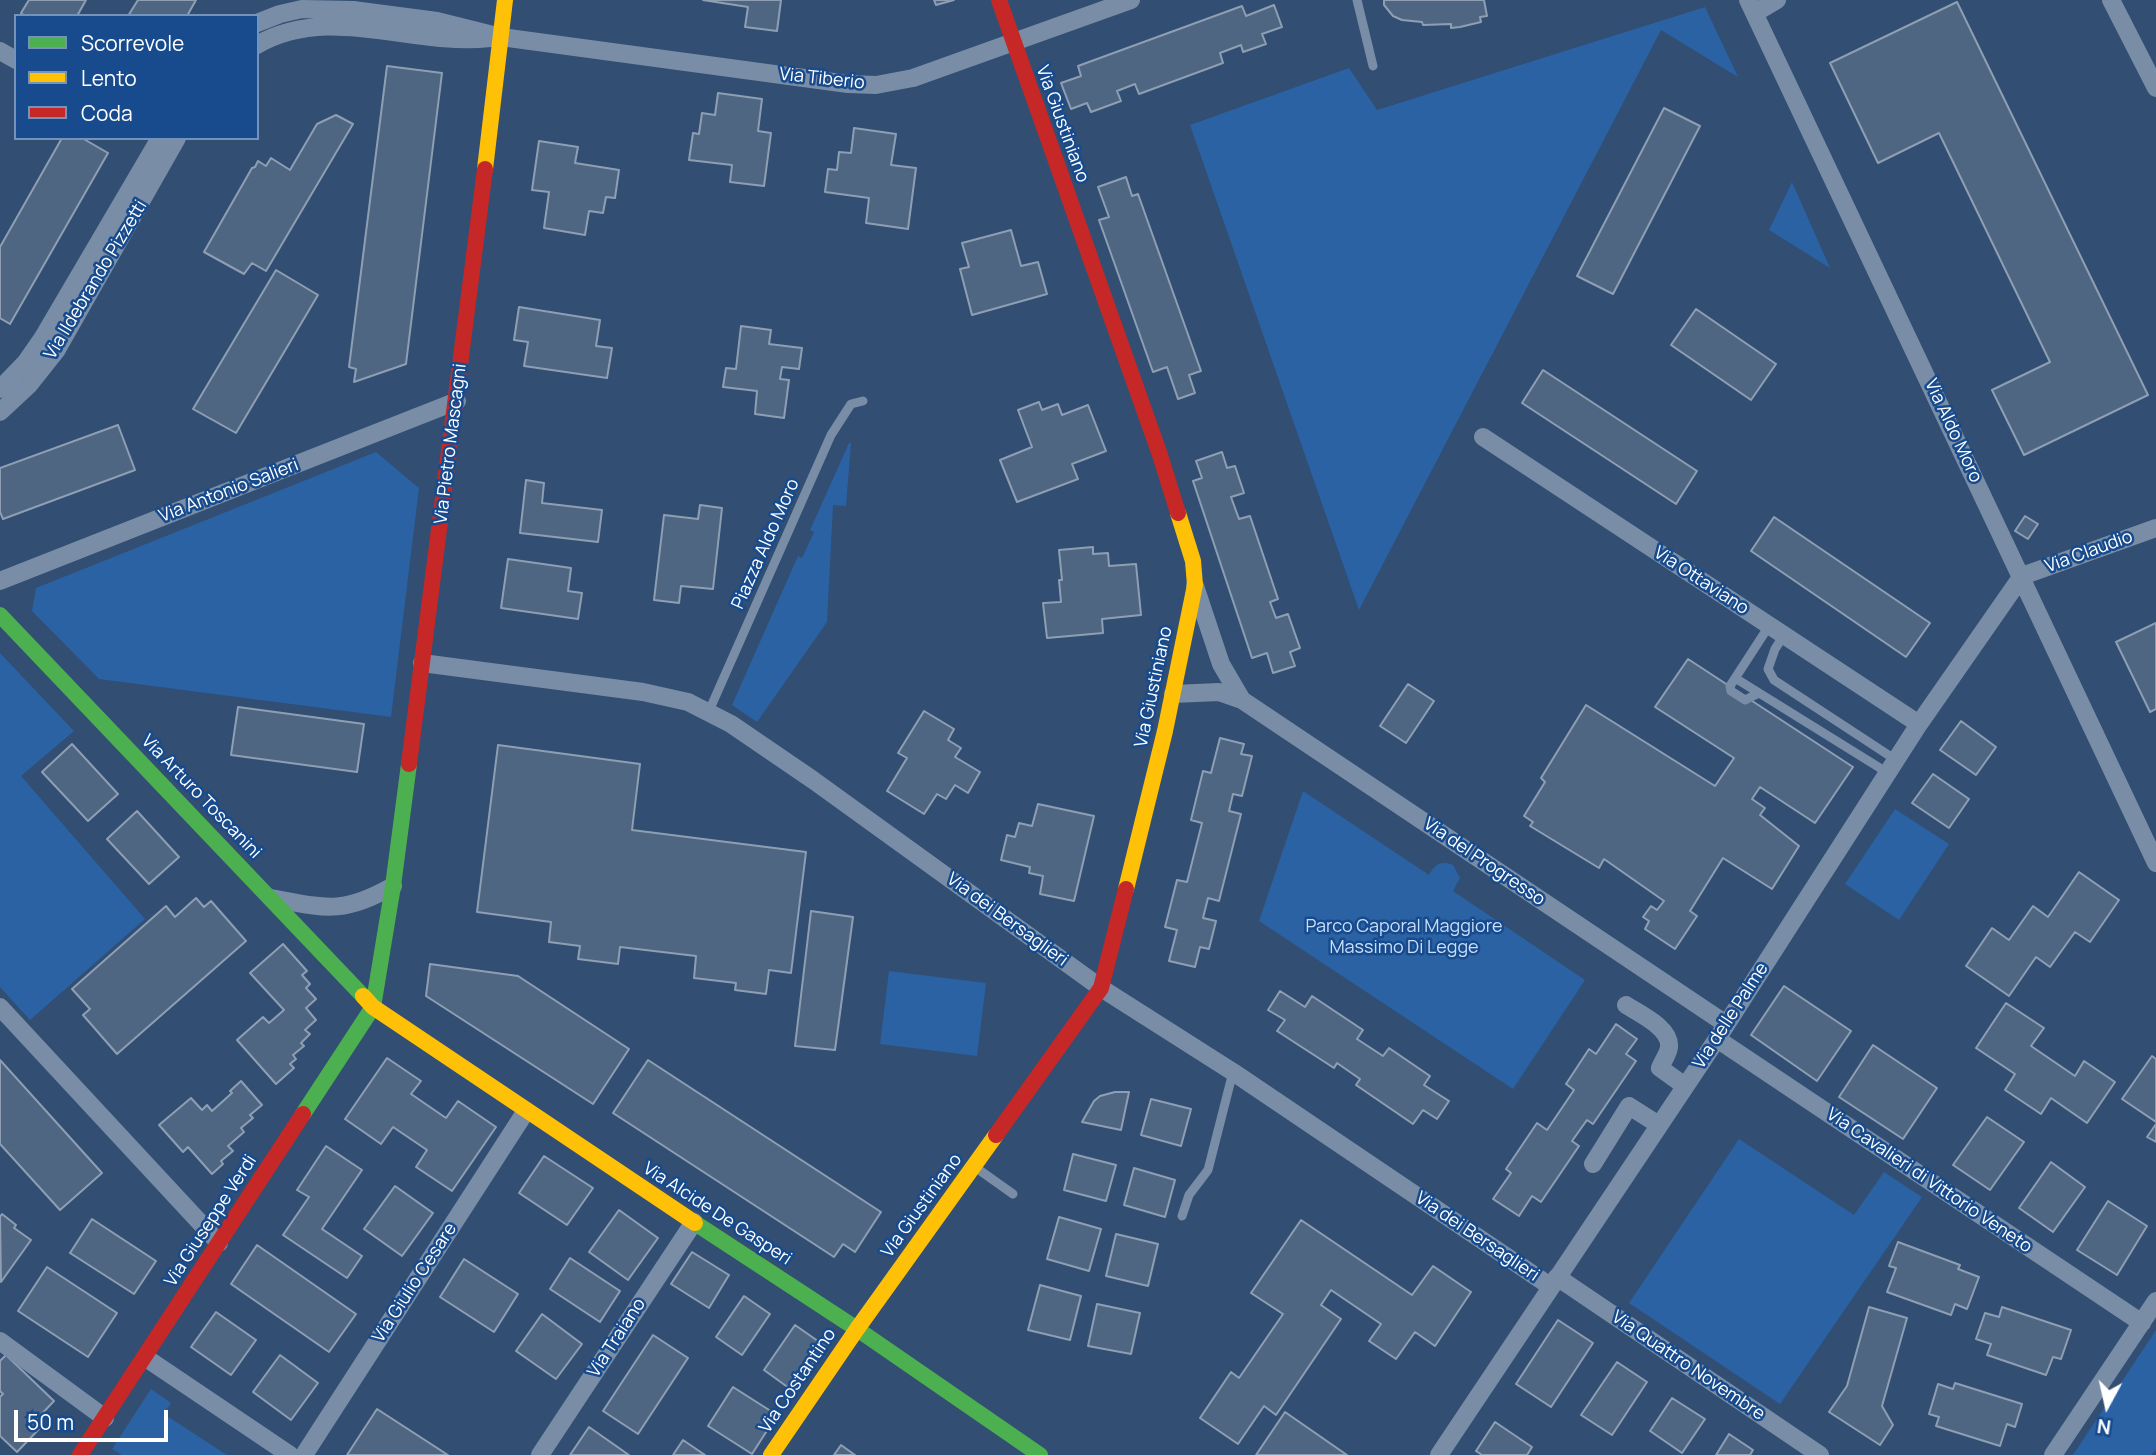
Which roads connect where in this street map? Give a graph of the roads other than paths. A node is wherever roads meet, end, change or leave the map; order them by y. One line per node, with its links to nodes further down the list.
1 (505, 0): 9 (street, Via Pietro Mascagni)
2 (999, 0): 10 (street, Via Giustiniano)
3 (1131, 0): 10 (street, Via Tiberio)
4 (1357, 0): 12 (lane)
5 (1777, 0): 7 (street)
6 (2110, 0): 13 (street)
7 (1752, 6): 21 (street, Via Aldo Moro)
8 (259, 22): 9 (street)
9 (501, 37): 10 (street, Via Tiberio); 11 (street); 16 (street, Via Pietro Mascagni)
10 (1013, 42): 23 (street, Via Giustiniano)
11 (259, 45)
12 (1373, 66)
13 (2156, 88)
14 (164, 141): 15 (street, Via Ildebrando Pizzetti); 18 (street, Via Ildebrando Pizzetti)
15 (0, 388)
16 (457, 401): 22 (street, Via Antonio Salieri); 26 (street, Via Pietro Mascagni)
17 (863, 401): 29 (lane, Piazza Aldo Moro)
18 (0, 412)
19 (1483, 437): 25 (street, Via Ottaviano)
20 (2156, 528): 21 (street, Via Claudio)
21 (2022, 576): 30 (street, Via delle Palme); 32 (street, Via Aldo Moro)
22 (0, 581)
23 (1195, 585): 27 (street, Via Giustiniano); 28 (street, Via del Progresso)
24 (0, 615): 34 (street, Via Arturo Toscanini)
25 (1777, 630): 30 (street, Via Ottaviano); 31 (lane); 31 (lane)
26 (422, 663): 29 (street, Via dei Bersaglieri); 33 (street, Via Pietro Mascagni)
27 (1172, 694): 28 (street, Via del Progresso); 35 (street, Via Giustiniano)
28 (1242, 700): 39 (street, Via del Progresso)
29 (709, 711): 35 (street, Via dei Bersaglieri)
30 (1919, 724): 31 (street, Via delle Palme)
31 (1892, 767): 39 (street, Via delle Palme)
32 (2156, 863)
33 (393, 886): 34 (street); 38 (street, Via Pietro Mascagni)
34 (271, 898): 38 (street, Via Arturo Toscanini)
35 (1101, 988): 40 (street, Via dei Bersaglieri); 45 (street, Via Giustiniano)
36 (1626, 1004): 41 (street)
37 (0, 1007): 49 (street)
38 (373, 1007): 42 (street, Via Alcide De Gasperi); 49 (street, Via Giuseppe Verdi)
39 (1721, 1032): 41 (street, Via delle Palme); 52 (street, Via Cavalieri di Vittorio Veneto)
40 (1233, 1072): 47 (lane); 50 (street, Via dei Bersaglieri)
41 (1685, 1086): 43 (street, Via delle Palme)
42 (526, 1111): 48 (street, Via Alcide De Gasperi); 60 (street, Via Giulio Cesare)
43 (1658, 1125): 44 (street); 50 (street, Via delle Palme)
44 (1593, 1164)
45 (974, 1166): 46 (lane); 53 (street, Via Giustiniano)
46 (1013, 1194)
47 (1182, 1216)
48 (694, 1222): 53 (street, Via Alcide De Gasperi); 61 (street, Via Traiano)
49 (219, 1243): 55 (street, Via Giuseppe Verdi)
50 (1556, 1278): 57 (street, Via delle Palme); 64 (street, Via Quattro Novembre)
51 (2156, 1301): 52 (street)
52 (2142, 1323): 65 (street)
53 (857, 1329): 62 (street, Via Costantino); 63 (street, Via Alcide De Gasperi)
54 (0, 1341): 56 (street)
55 (146, 1358): 56 (street, Via Giuseppe Verdi); 59 (street)
56 (105, 1418): 58 (street, Via Giuseppe Verdi)
57 (1446, 1453)
58 (80, 1455)
59 (290, 1455)
60 (304, 1455)
61 (540, 1455)
62 (771, 1455)
63 (1040, 1455)
64 (1820, 1455)
65 (2053, 1455)

